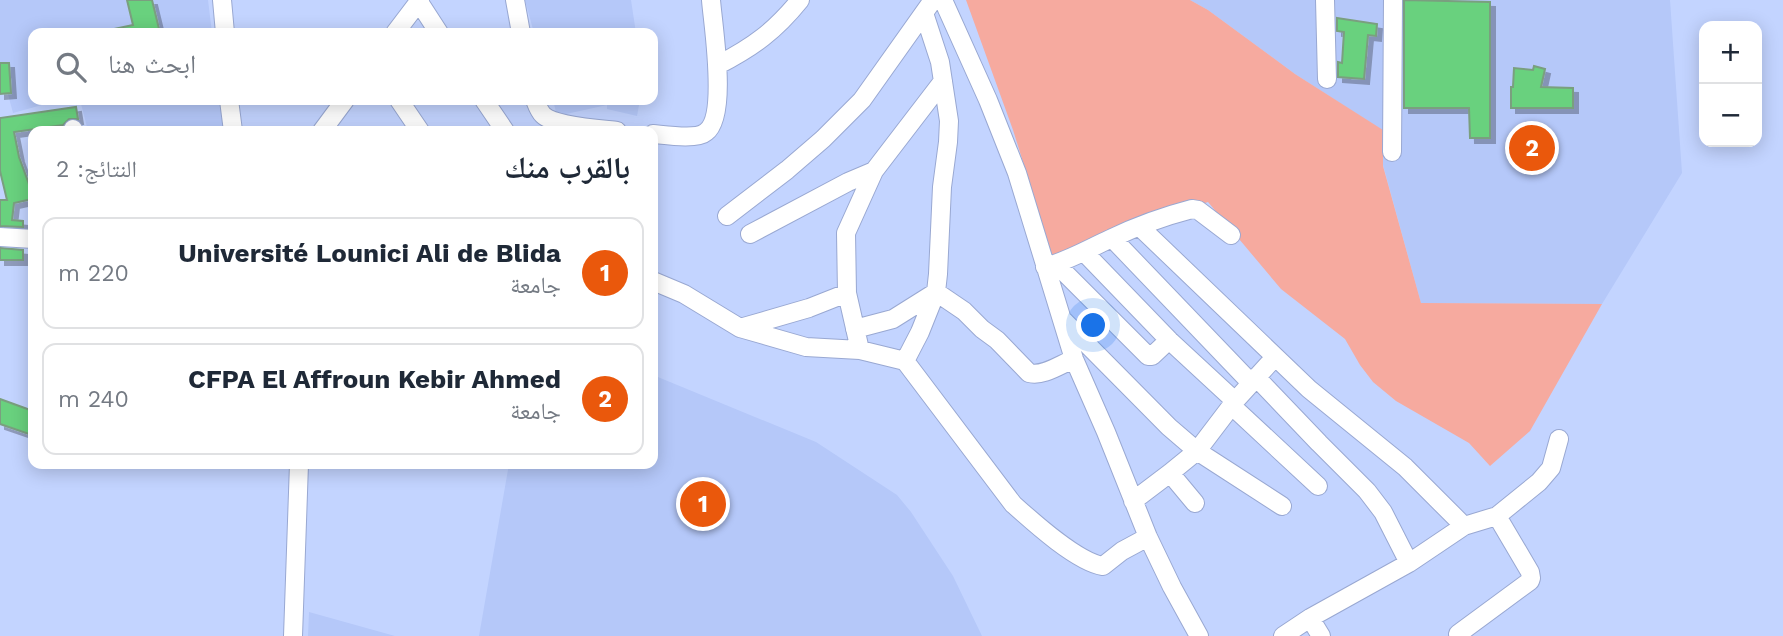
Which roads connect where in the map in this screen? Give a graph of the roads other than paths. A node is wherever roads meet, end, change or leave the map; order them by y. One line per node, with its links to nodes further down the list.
1 (222, 0): 10 (street)
2 (515, 0): 13 (street)
3 (711, 0): 14 (street)
4 (800, 0): 14 (street)
5 (943, 0): 38 (street)
6 (1325, 0): 15 (street)
7 (1393, 0): 28 (street)
8 (419, 1): 11 (street); 12 (street)
9 (929, 7): 16 (street); 30 (street)
10 (225, 28)
11 (398, 28)
12 (436, 28)
13 (520, 28)
14 (718, 65): 27 (street)
15 (1326, 79)
16 (943, 81): 29 (street); 40 (street)
17 (230, 105): 22 (street)
18 (341, 105): 23 (street)
19 (402, 105): 24 (street)
20 (487, 105): 25 (street)
21 (537, 105): 26 (street)
22 (232, 126)
23 (326, 126)
24 (417, 126)
25 (502, 126)
26 (551, 126)
27 (658, 134)
28 (1392, 152)
29 (874, 171): 32 (street); 41 (street)
30 (727, 216)
31 (1140, 227): 33 (street); 35 (street); 47 (street)
32 (750, 234)
33 (1231, 235)
34 (0, 237): 36 (street)
35 (1112, 237): 37 (street); 50 (street)
36 (28, 239)
37 (1083, 252): 38 (street); 45 (street)
38 (1051, 265): 42 (street); 45 (street)
39 (658, 283): 43 (street)
40 (936, 292): 44 (street); 48 (street); 49 (street)
41 (847, 293): 43 (street); 44 (street)
42 (1060, 317): 48 (street); 53 (street)
43 (740, 328): 46 (street)
44 (855, 329): 46 (street)
45 (1169, 340): 51 (street)
46 (860, 350): 49 (street)
47 (1275, 357): 50 (street); 61 (street)
48 (1074, 359): 57 (street)
49 (905, 361): 62 (street)
50 (1253, 380): 51 (street); 63 (street)
51 (1233, 404): 53 (street); 56 (street)
52 (1559, 439): 60 (street)
53 (1197, 451): 55 (street); 59 (street)
54 (299, 469): 66 (street)
55 (1170, 473): 57 (street); 58 (street)
56 (1318, 486)
57 (1133, 501): 62 (street)
58 (1195, 503)
59 (1282, 506)
60 (1497, 516): 61 (street); 65 (street)
61 (1464, 526): 63 (street)
62 (1148, 537): 67 (street)
63 (1409, 563): 64 (street)
64 (1310, 618): 68 (street); 69 (street)
65 (1458, 634)
66 (293, 636)
67 (1199, 636)
68 (1283, 636)
69 (1321, 636)

